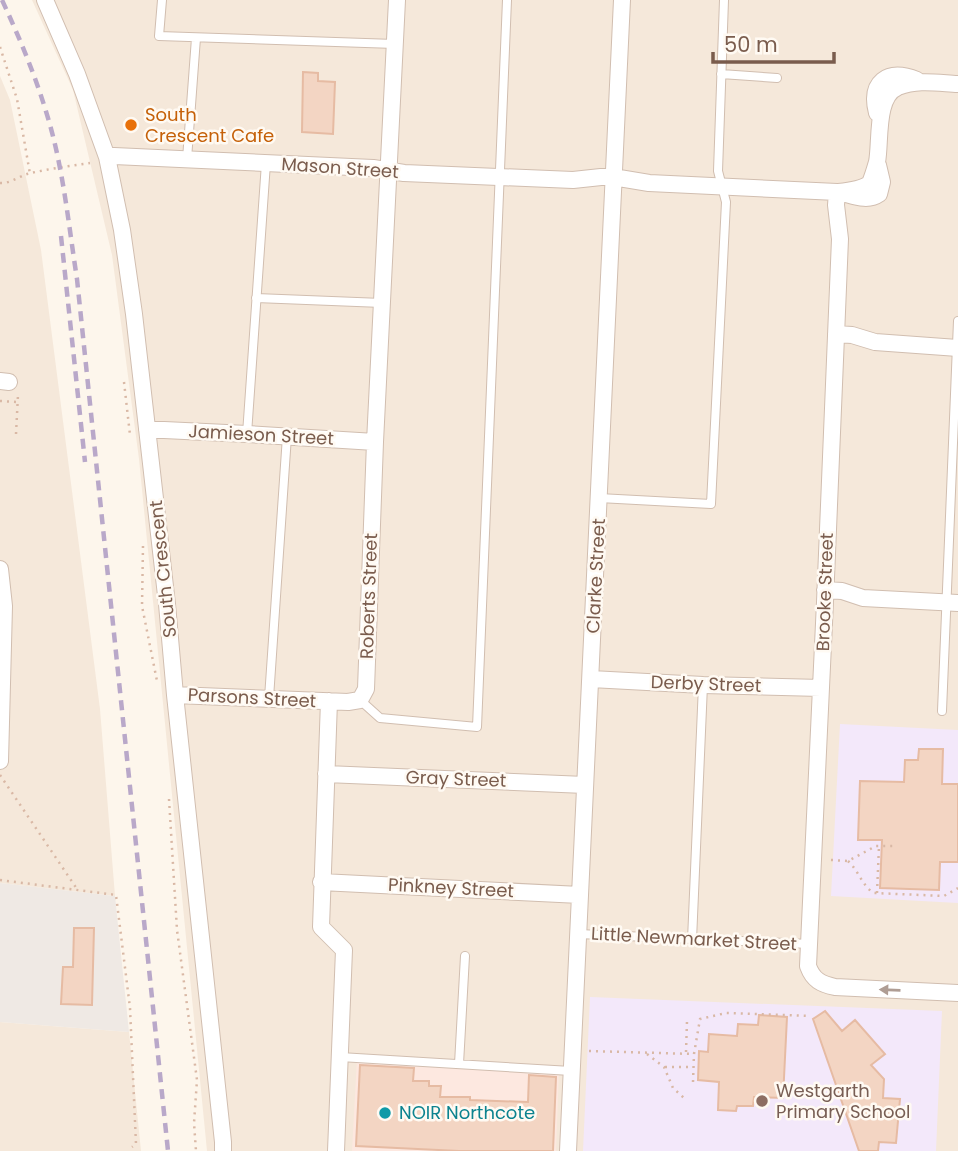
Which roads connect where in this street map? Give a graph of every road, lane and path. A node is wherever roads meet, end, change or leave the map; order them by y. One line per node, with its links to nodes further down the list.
1 (46, 0): 13 (street, South Crescent)
2 (162, 0): 7 (lane)
3 (397, 0): 8 (street, Roberts Street)
4 (507, 0): 19 (lane)
5 (622, 0): 20 (street, Clarke Street)
6 (724, 0): 10 (lane)
7 (196, 38): 8 (lane); 14 (lane)
8 (395, 44): 17 (street, Roberts Street)
9 (0, 47): 18 (path)
10 (721, 74): 11 (lane); 22 (lane)
11 (778, 78)
12 (958, 84): 23 (street, Mason Street)
13 (107, 157): 14 (street, Mason Street); 33 (street, South Crescent)
14 (187, 159): 16 (street, Mason Street)
15 (90, 163): 18 (path)
16 (266, 163): 17 (street, Mason Street); 24 (lane)
17 (388, 171): 19 (street, Mason Street); 25 (street, Roberts Street)
18 (30, 174): 21 (path)
19 (499, 177): 20 (street, Mason Street); 52 (lane)
20 (613, 182): 22 (street, Mason Street); 40 (street, Clarke Street)
21 (0, 183)
22 (722, 187): 23 (street, Mason Street); 40 (lane)
23 (844, 192): 27 (street, Brooke Street)
24 (256, 298): 25 (lane); 35 (lane)
25 (382, 303): 38 (street, Roberts Street)
26 (958, 321): 28 (lane)
27 (836, 340): 28 (street); 43 (street, Brooke Street)
28 (957, 348): 39 (lane)
29 (124, 377): 37 (path)
30 (9, 385): 32 (path)
31 (0, 401): 32 (path)
32 (18, 402): 34 (path)
33 (147, 430): 35 (street, Jamieson Street); 50 (street, South Crescent)
34 (16, 434)
35 (247, 434): 36 (street, Jamieson Street)
36 (287, 436): 38 (street, Jamieson Street); 51 (lane)
37 (131, 440)
38 (375, 442): 52 (street, Roberts Street)
39 (955, 477): 44 (lane)
40 (599, 498): 46 (street, Clarke Street)
41 (143, 542): 47 (path)
42 (0, 569): 45 (street)
43 (825, 596): 44 (street); 49 (street, Brooke Street)
44 (952, 602): 54 (lane)
45 (2, 606): 55 (street)
46 (591, 679): 48 (street, Derby Street); 58 (street, Clarke Street)
47 (157, 684)
48 (703, 685): 49 (street, Derby Street); 71 (lane)
49 (821, 688): 72 (street, Brooke Street)
50 (175, 695): 51 (street, Parsons Street); 90 (street, South Crescent)
51 (270, 698): 53 (street, Parsons Street)
52 (360, 700): 53 (street)
53 (329, 701): 56 (street)
54 (943, 711)
55 (0, 761)
56 (326, 774): 58 (street, Gray Street); 65 (street)
57 (0, 775): 67 (path)
58 (586, 785): 69 (street, Clarke Street)
59 (168, 790): 89 (path)
60 (879, 846): 61 (path); 63 (path); 68 (path)
61 (896, 846)
62 (831, 860): 63 (path)
63 (848, 861): 68 (path)
64 (0, 880): 67 (path)
65 (321, 881): 69 (street, Pinkney Street); 81 (street)
66 (958, 888): 68 (path)
67 (77, 889): 88 (path)
68 (877, 893)
69 (580, 895): 70 (street, Clarke Street)
70 (578, 934): 71 (lane, Little Newmarket Street); 85 (street, Clarke Street)
71 (692, 940): 72 (lane, Little Newmarket Street)
72 (810, 944): 74 (street, Brooke Street, one-way to 72)
73 (465, 956): 82 (lane)
74 (958, 993)
75 (810, 1016): 80 (path)
76 (687, 1021): 79 (path)
77 (586, 1050): 78 (path)
78 (646, 1053): 79 (path); 84 (path)
79 (686, 1054): 80 (path)
80 (694, 1054): 83 (path)
81 (340, 1057): 82 (lane); 91 (street)
82 (458, 1064): 85 (lane)
83 (693, 1067): 84 (path); 86 (path)
84 (664, 1068): 87 (path)
85 (571, 1071): 92 (street, Clarke Street)
86 (693, 1082)
87 (684, 1098)
88 (132, 1147)
89 (196, 1151)
90 (223, 1151)
91 (336, 1151)
92 (568, 1151)

